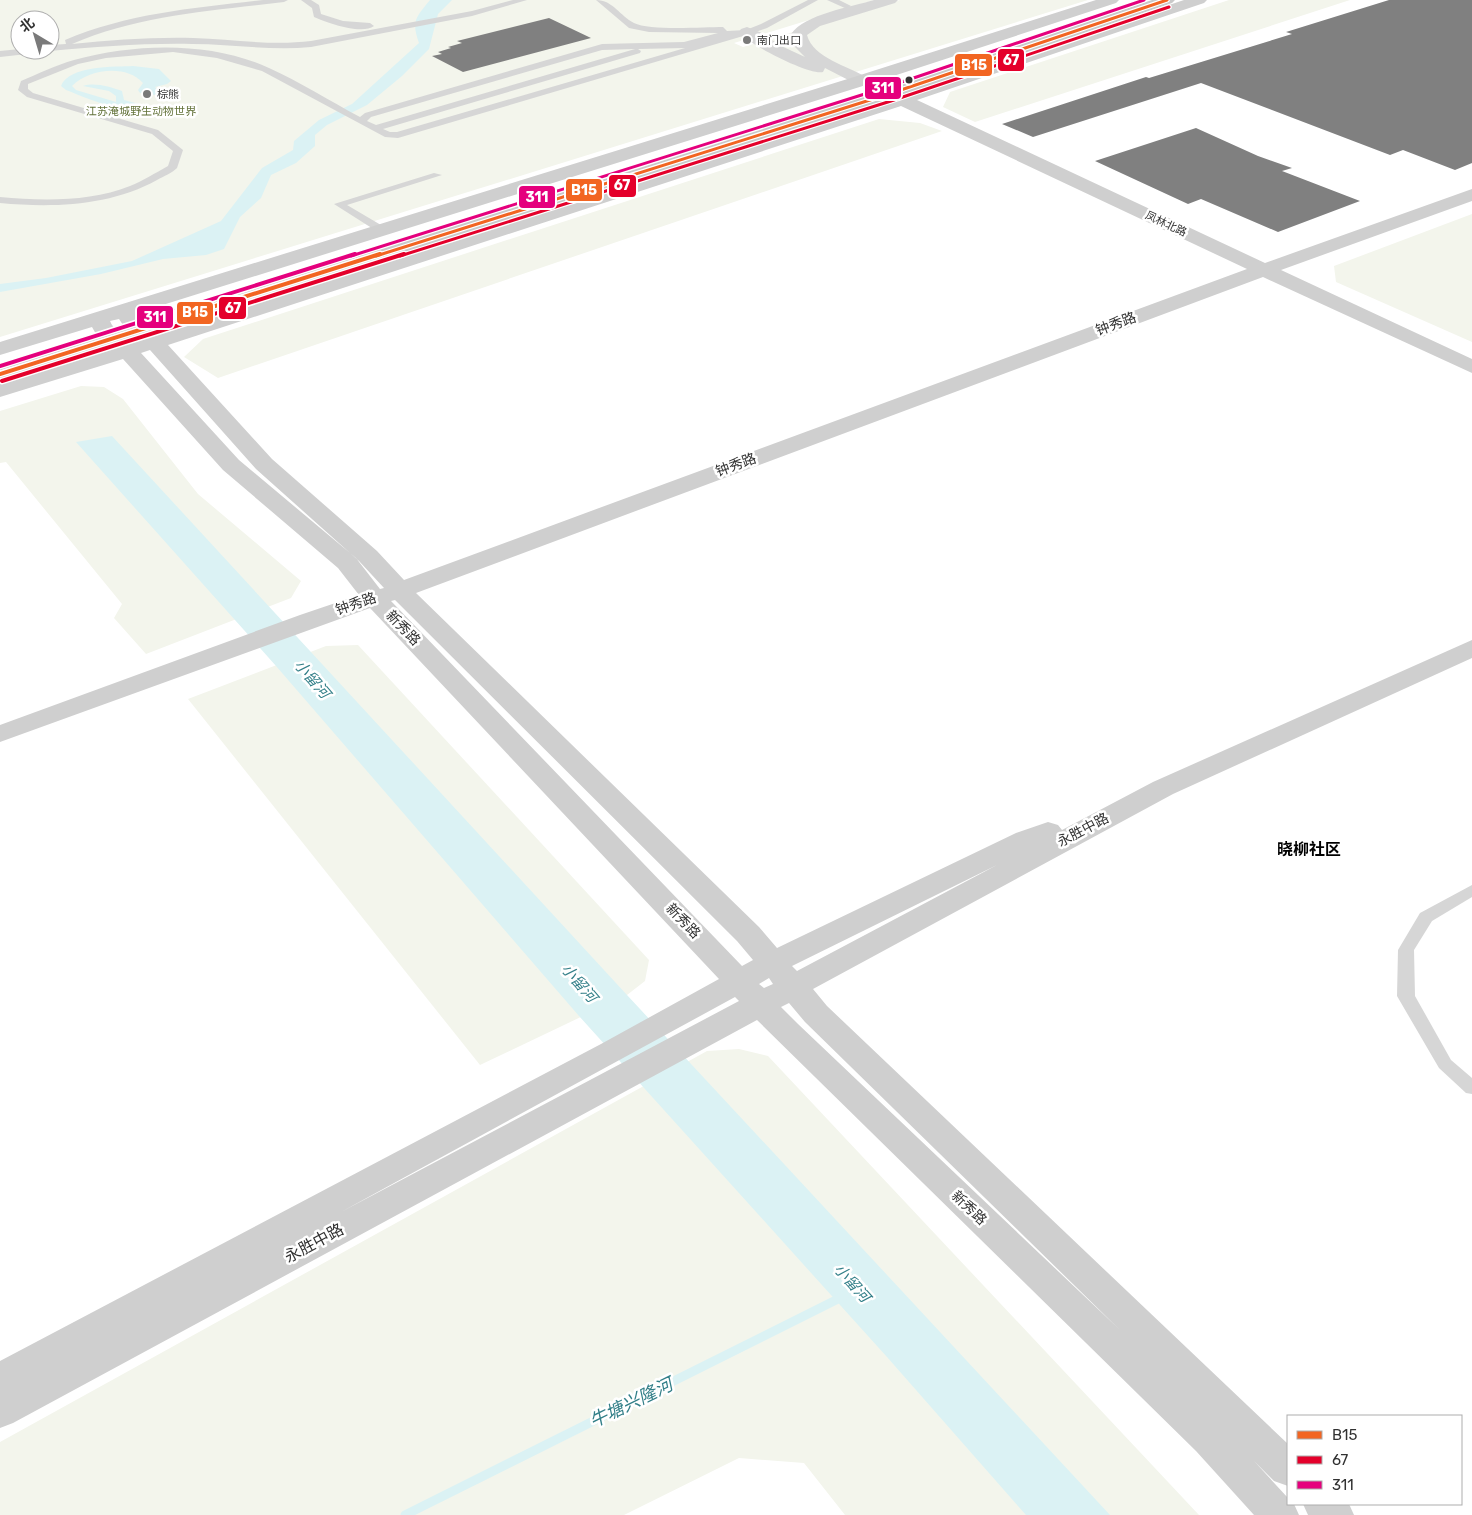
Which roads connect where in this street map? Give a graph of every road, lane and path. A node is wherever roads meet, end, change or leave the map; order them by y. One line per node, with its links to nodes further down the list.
1 (220, 0): 17 (lane)
2 (284, 0): 18 (lane)
3 (305, 0): 14 (lane)
4 (523, 0): 14 (lane)
5 (600, 0): 15 (lane)
6 (814, 0): 15 (lane)
7 (831, 0): 13 (lane)
8 (890, 0): 22 (street)
9 (1111, 0): 22 (street)
10 (1142, 0): 22 (main road)
11 (1167, 0): 23 (main road)
12 (1199, 0): 23 (street)
13 (847, 6)
14 (403, 26): 16 (lane)
15 (747, 32): 20 (lane); 22 (street); 25 (lane)
16 (194, 41): 19 (lane); 21 (lane)
17 (60, 44)
18 (60, 44)
19 (60, 46)
20 (656, 46): 24 (lane); 25 (lane)
21 (172, 49): 24 (lane); 28 (lane)
22 (865, 84): 23 (street, 凤林北路); 29 (street); 31 (main road)
23 (895, 97): 30 (street, 凤林北路); 31 (street)
24 (361, 121): 25 (lane)
25 (375, 128)
26 (437, 175): 29 (lane)
27 (1472, 195): 30 (street, 钟秀路)
28 (0, 200)
29 (382, 230): 31 (street)
30 (1263, 270): 34 (street, 凤林北路); 37 (street, 钟秀路)
31 (124, 330): 32 (street); 33 (main road); 35 (main road); 36 (street); 37 (street, 新秀路)
32 (0, 349)
33 (0, 363)
34 (1472, 367)
35 (0, 374)
36 (0, 391)
37 (388, 594): 39 (street, 钟秀路); 42 (street, 新秀路); 43 (street, 新秀路)
38 (1472, 648): 40 (street, 永胜中路)
39 (0, 734)
40 (1163, 788): 42 (street); 44 (street, 永胜中路)
41 (1472, 890): 47 (lane)
42 (772, 962): 43 (street); 44 (street, 新秀路)
43 (740, 981): 45 (street, 新秀路); 46 (street)
44 (792, 988): 45 (street, 永胜中路); 50 (street, 新秀路)
45 (760, 1003): 46 (street, 永胜中路); 52 (street, 新秀路)
46 (620, 1064): 48 (street, 永胜中路); 49 (street, 永胜中路)
47 (1472, 1088)
48 (0, 1380)
49 (0, 1412)
50 (1287, 1468)
51 (1324, 1505): 53 (street)
52 (1279, 1515)
53 (1334, 1515)

